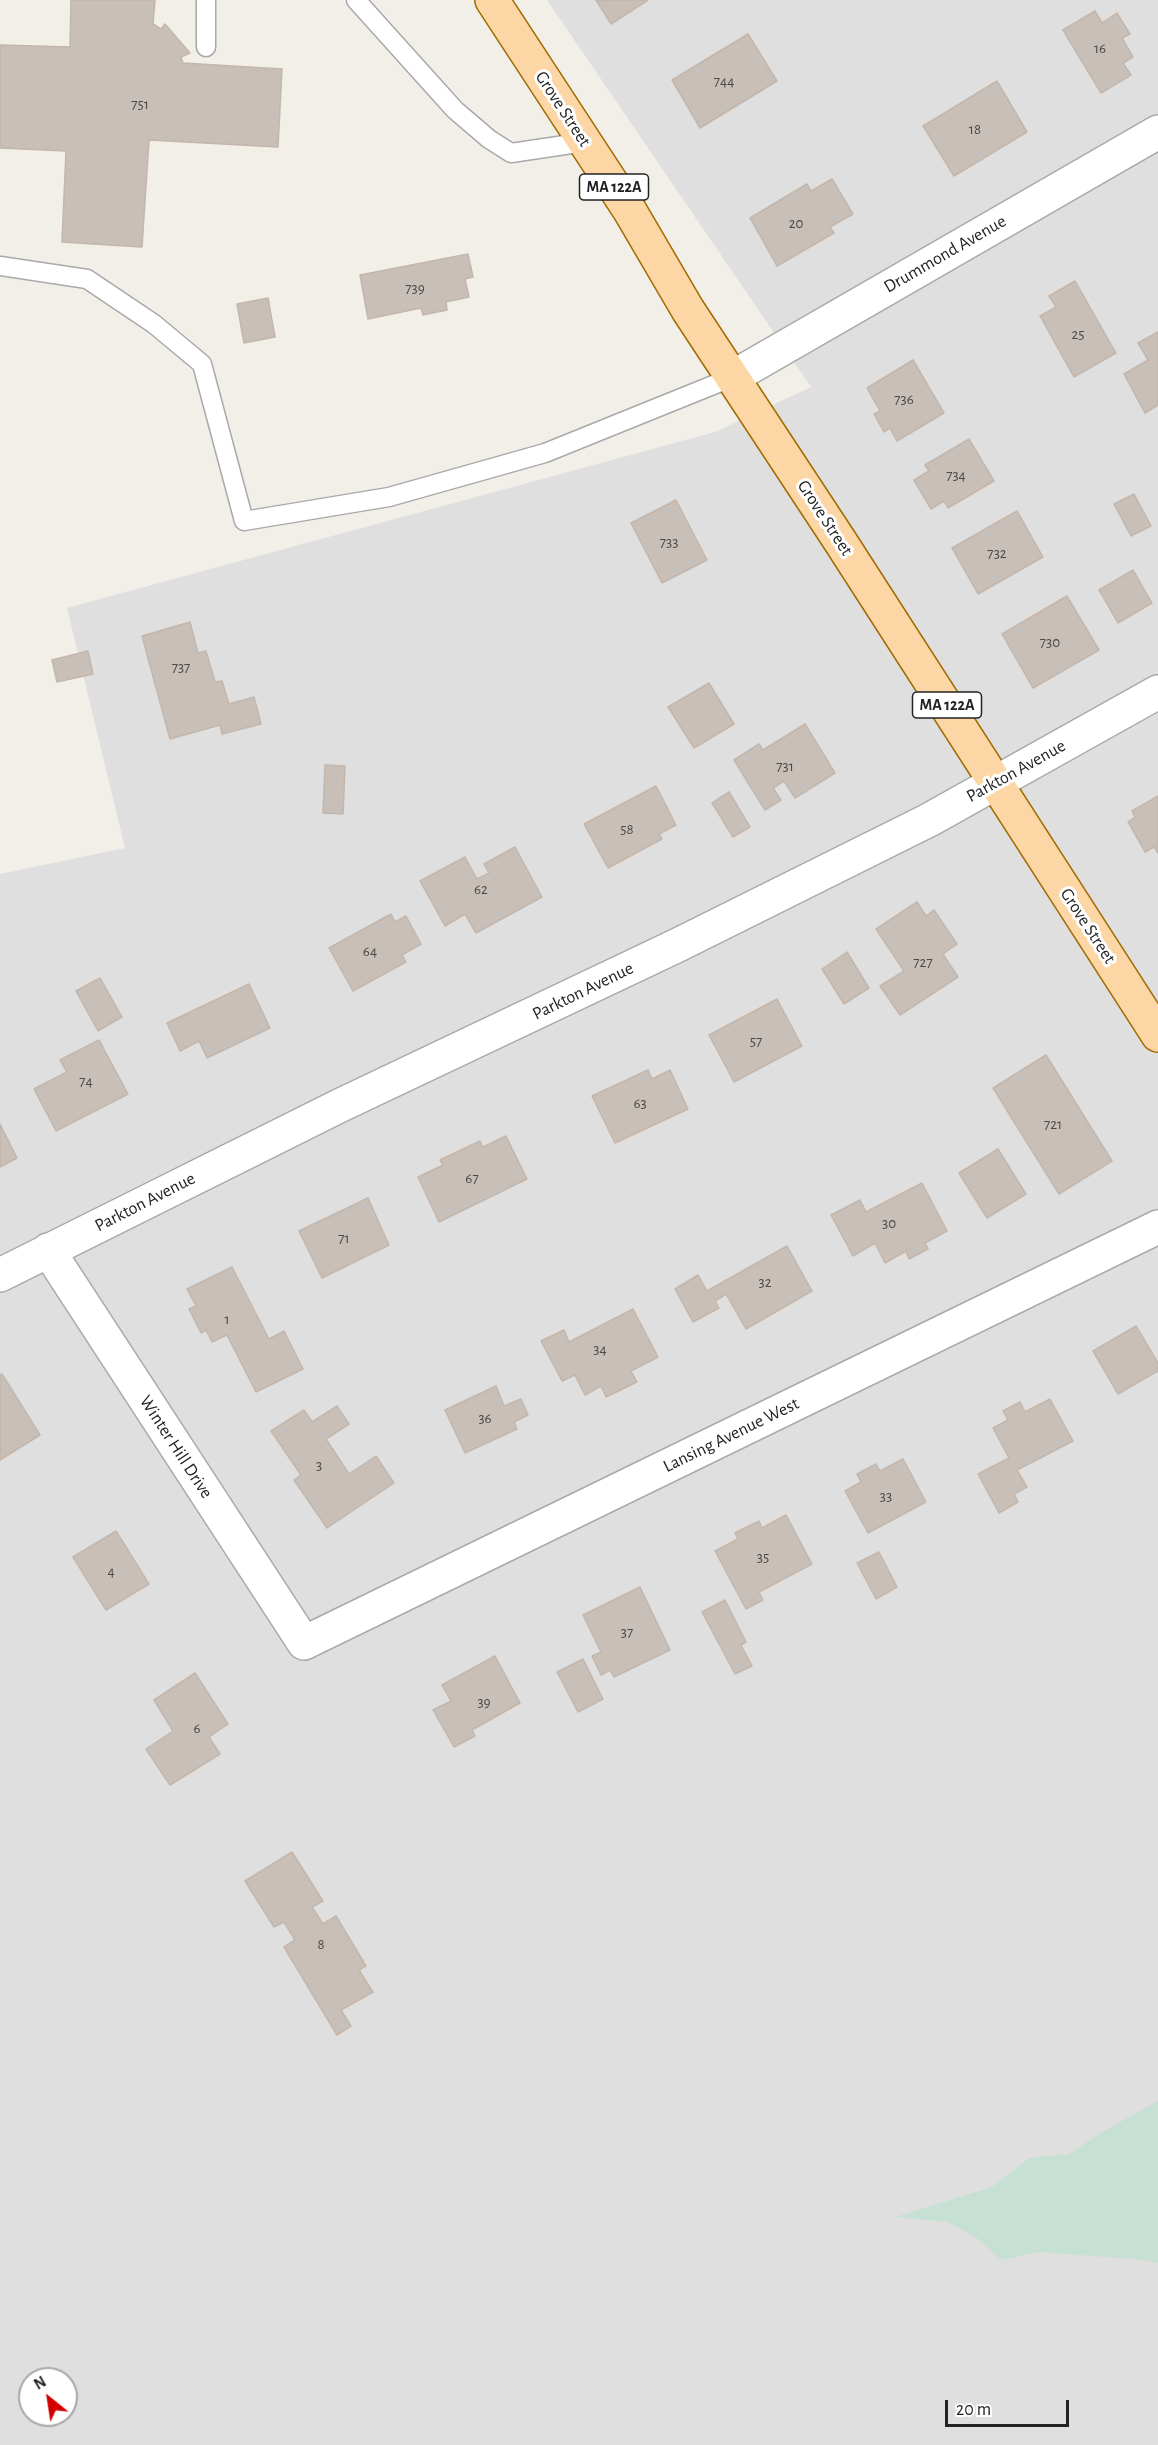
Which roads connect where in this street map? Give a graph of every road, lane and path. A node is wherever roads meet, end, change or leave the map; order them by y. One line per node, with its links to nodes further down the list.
1 (206, 0): 4 (lane)
2 (356, 0): 6 (lane)
3 (492, 0): 6 (main road, Grove Street / MA 122A)
4 (206, 47)
5 (1158, 132): 8 (street, Drummond Avenue)
6 (585, 142): 8 (main road, Grove Street / MA 122A)
7 (0, 266): 8 (lane)
8 (733, 377): 10 (main road, Grove Street / MA 122A)
9 (1158, 692): 10 (street, Parkton Avenue)
10 (996, 783): 11 (main road, Grove Street / MA 122A); 13 (street, Parkton Avenue)
11 (1158, 1035)
12 (1158, 1227): 15 (street, Lansing Avenue West)
13 (48, 1250): 14 (street, Parkton Avenue); 15 (street, Winter Hill Drive)
14 (0, 1275)
15 (304, 1643)

